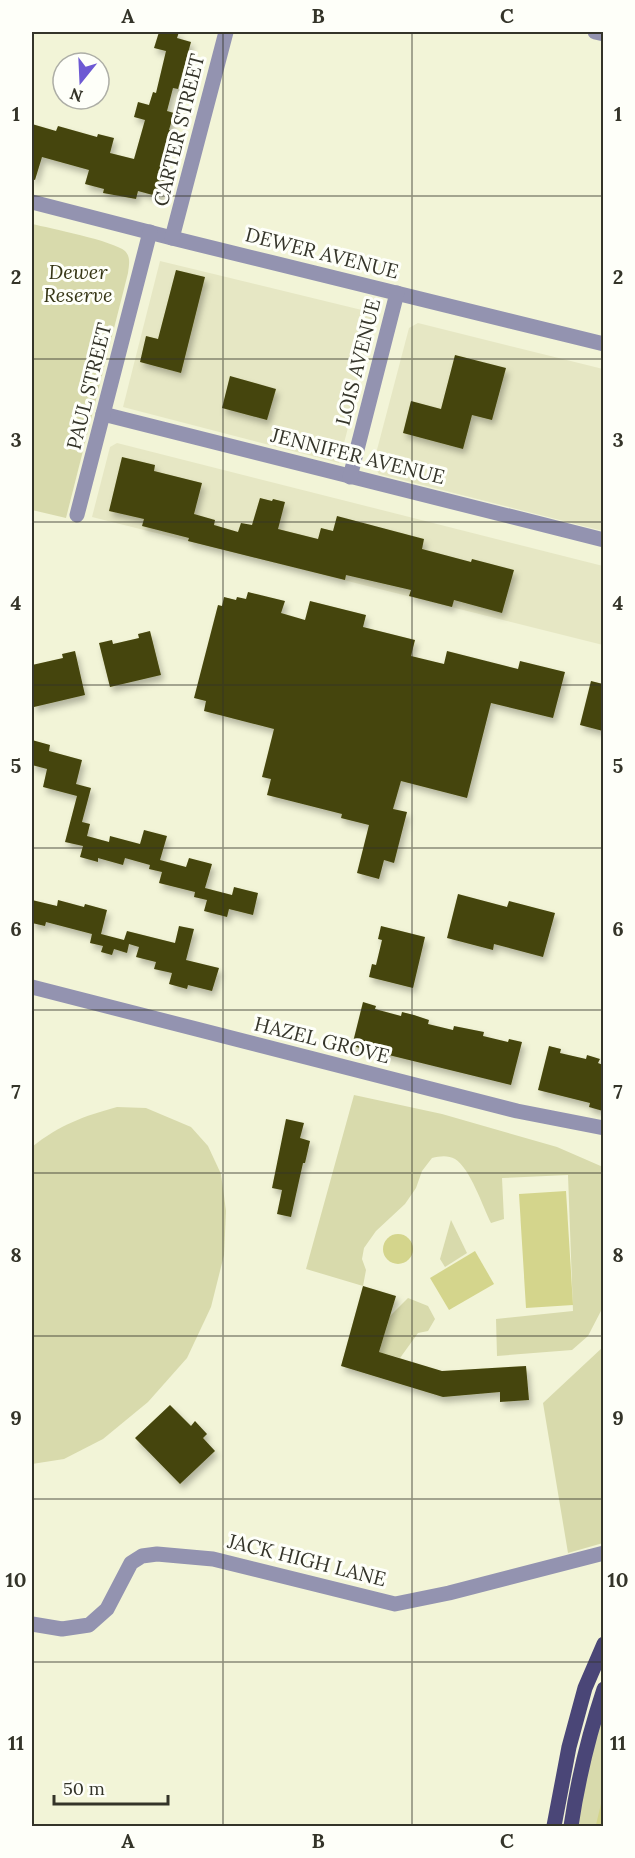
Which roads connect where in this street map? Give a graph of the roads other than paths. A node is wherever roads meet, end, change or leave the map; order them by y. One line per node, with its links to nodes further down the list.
1 (226, 32): 6 (street, CARTER STREET)
2 (595, 32): 3 (street)
3 (603, 34)
4 (32, 202): 5 (street, DEWER AVENUE)
5 (150, 232): 6 (street, DEWER AVENUE); 9 (street, PAUL STREET)
6 (172, 238): 7 (street, DEWER AVENUE)
7 (397, 292): 8 (street, DEWER AVENUE); 10 (street, LOIS AVENUE)
8 (603, 344)
9 (103, 414): 10 (street, JENNIFER AVENUE); 11 (street, PAUL STREET)
10 (350, 477): 12 (street, JENNIFER AVENUE)
11 (77, 515)
12 (603, 540)
13 (32, 987): 14 (street, HAZEL GROVE)
14 (603, 1128)
15 (603, 1553): 16 (street, JACK HIGH LANE)
16 (32, 1624)
17 (603, 1644): 19 (main road)
18 (602, 1693): 20 (main road)
19 (554, 1827)
20 (571, 1827)

